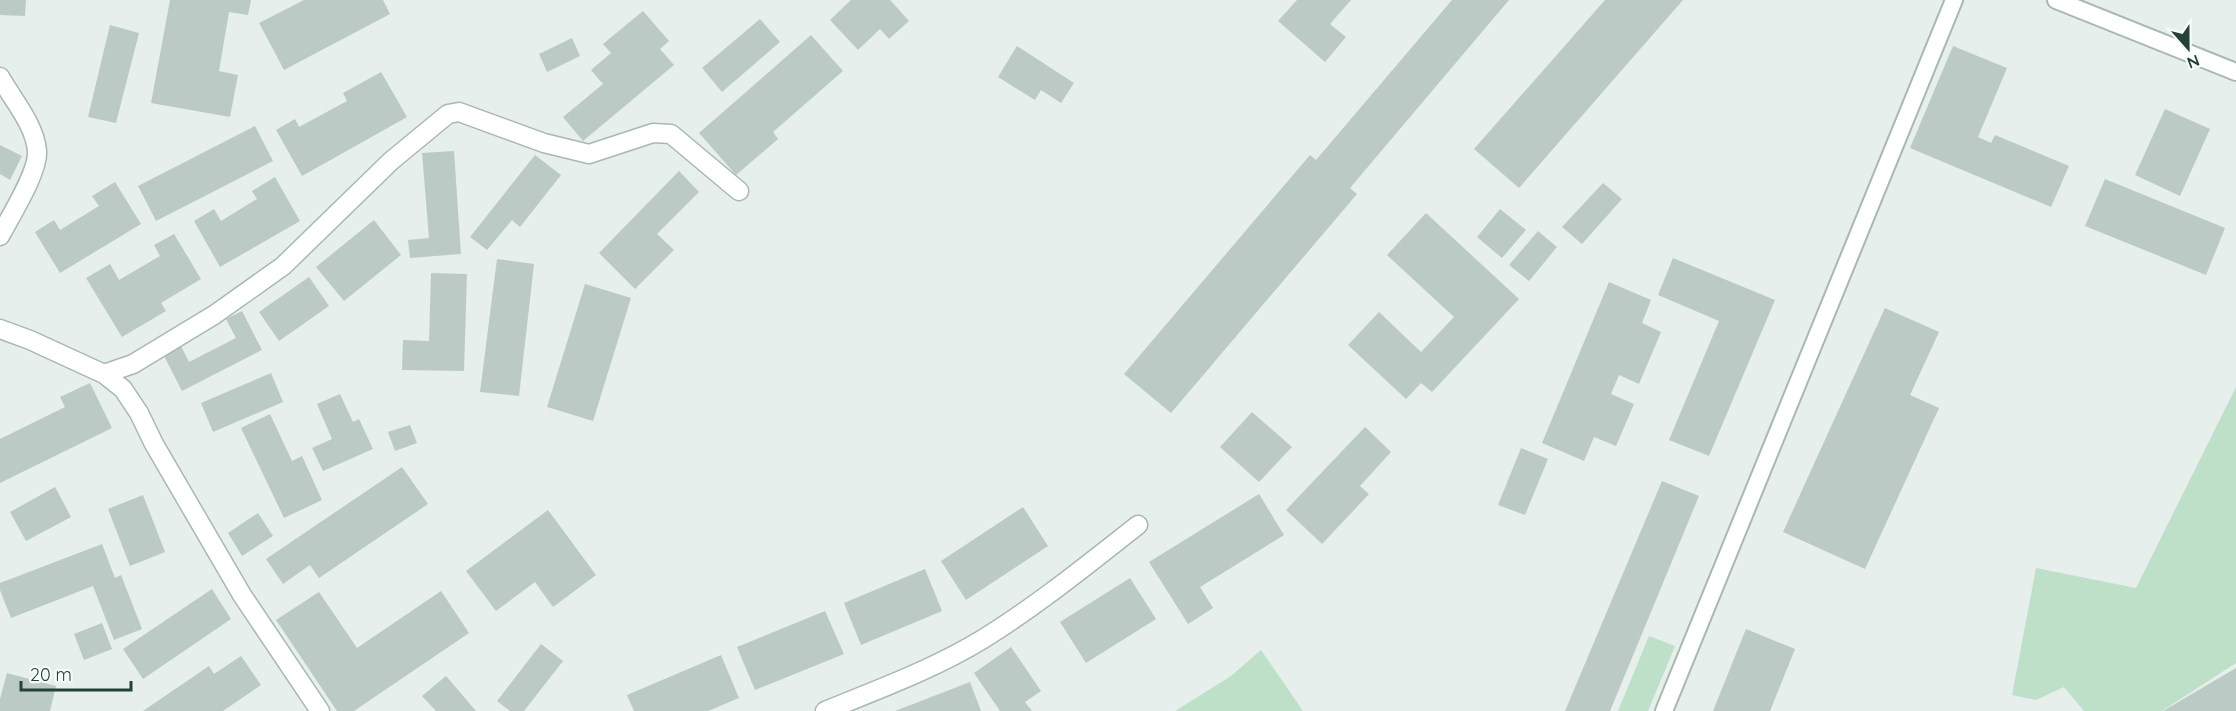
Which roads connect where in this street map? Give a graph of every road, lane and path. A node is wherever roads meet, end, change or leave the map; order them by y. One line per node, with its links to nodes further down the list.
1 (1954, 0): 12 (lane)
2 (2056, 0): 3 (lane)
3 (2236, 72)
4 (0, 77): 6 (street)
5 (739, 191): 8 (street)
6 (0, 236)
7 (0, 329): 8 (street)
8 (104, 374): 10 (street)
9 (1138, 525): 11 (street)
10 (320, 711)
11 (825, 711)
12 (1664, 711)

